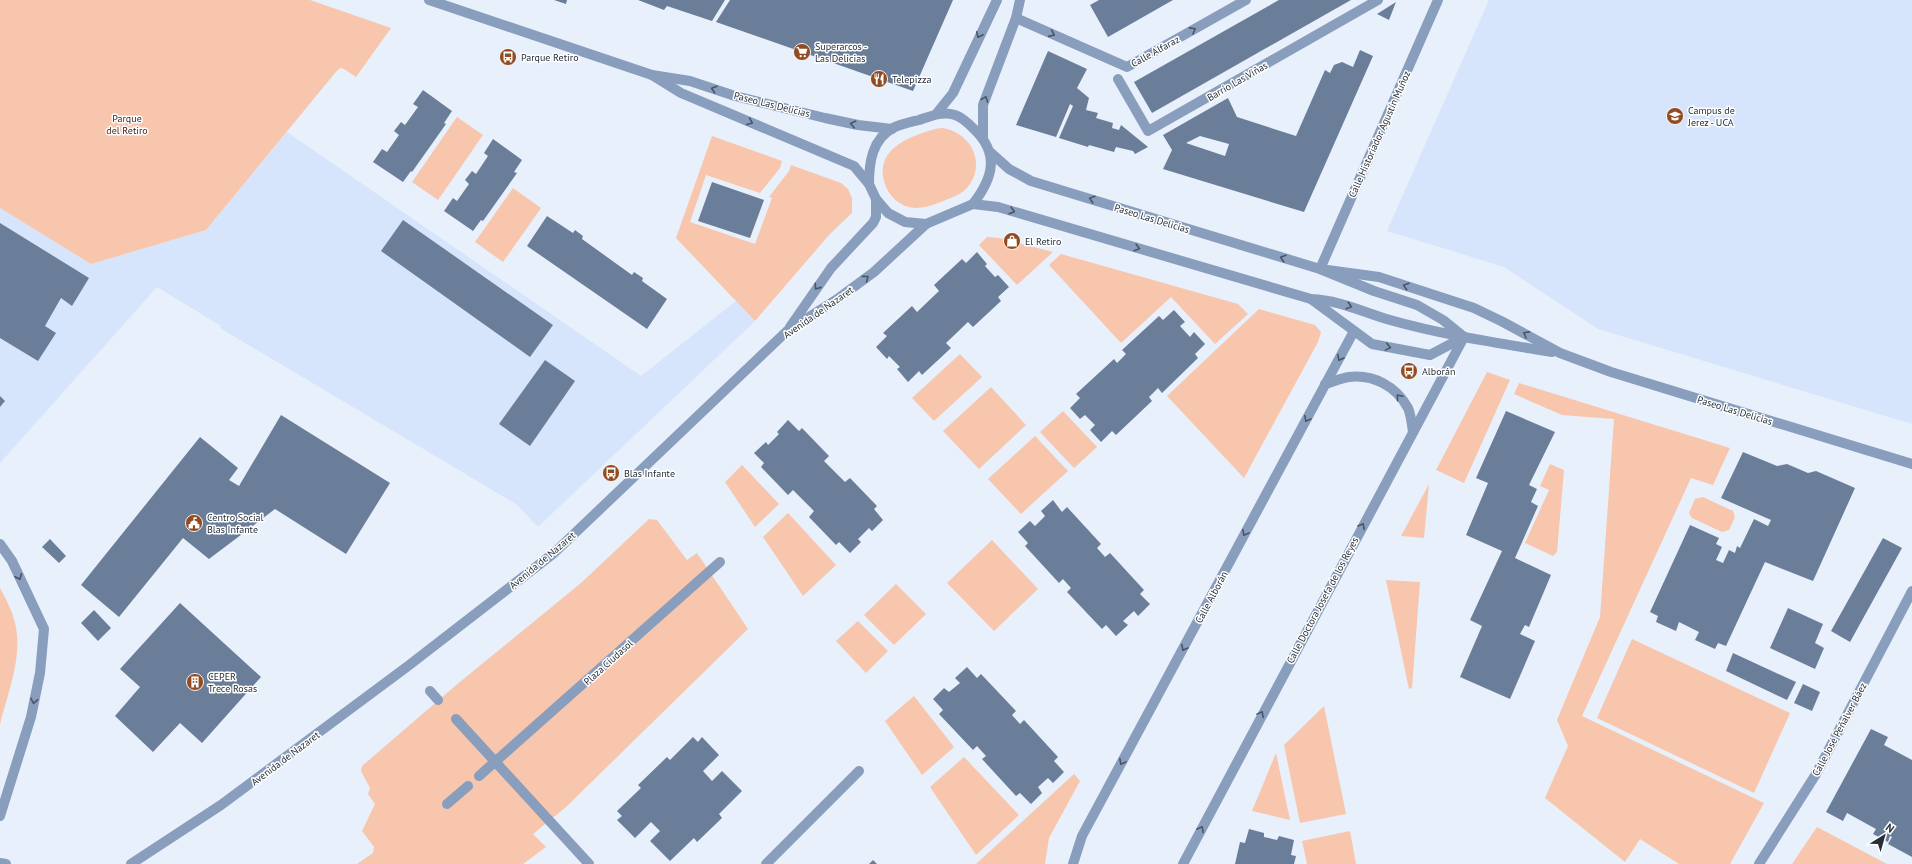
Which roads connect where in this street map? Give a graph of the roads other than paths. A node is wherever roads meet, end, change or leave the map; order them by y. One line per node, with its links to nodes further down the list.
1 (429, 0): 8 (street, Paseo Las Delicias)
2 (997, 0): 10 (street, one-way to 10)
3 (1020, 0): 7 (street)
4 (1246, 0): 7 (street, Calle Alfaraz, one-way to 4)
5 (1378, 0): 9 (street, Barrio Las Viñas)
6 (1438, 0): 18 (street, Calle Historiador Agustín Muñoz)
7 (1016, 18): 12 (street, one-way to 7)
8 (652, 75): 11 (street, Paseo Las Delicias, one-way to 8); 14 (street, Paseo Las Delicias, one-way to 14)
9 (1118, 79)
10 (937, 113): 11 (street, Paseo Las Delicias); 12 (street, Paseo Las Delicias)
11 (892, 129): 14 (street, Paseo Las Delicias)
12 (984, 138): 13 (street, Paseo Las Delicias)
13 (990, 152): 16 (street, Paseo Las Delicias); 18 (street, Paseo Las Delicias, one-way to 13)
14 (869, 184): 15 (street, Paseo Las Delicias)
15 (876, 199): 17 (street, Paseo Las Delicias); 20 (street, one-way to 20)
16 (974, 204): 17 (street, Paseo Las Delicias); 19 (street, Paseo Las Delicias, one-way to 19)
17 (926, 224): 20 (street, Avenida de Nazaret, one-way to 17)
18 (1320, 269): 22 (street, Paseo Las Delicias); 23 (street, Paseo Las Delicias, one-way to 18)
19 (1311, 299): 21 (street, Paseo Las Delicias); 22 (street, Paseo Las Delicias, one-way to 22)
20 (787, 331): 41 (street, Avenida de Nazaret)
21 (1354, 331): 22 (street, Paseo Las Delicias, one-way to 22); 24 (street, Calle Alborán, one-way to 24)
22 (1464, 337): 23 (street, Paseo Las Delicias); 25 (street, Calle Doctora Josefa de los Reyes)
23 (1560, 353): 26 (street, Paseo Las Delicias)
24 (1325, 384): 25 (street, one-way to 24); 44 (street, Calle Alborán, one-way to 44)
25 (1413, 432): 45 (street, Calle Doctora Josefa de los Reyes, one-way to 25)
26 (1912, 464)
27 (0, 544): 38 (street, one-way to 38)
28 (720, 562): 33 (street, Plaza Ciudasol)
29 (1912, 591): 46 (street, Calle José Peñalver Báez)
30 (430, 691): 31 (street)
31 (438, 700)
32 (456, 719): 33 (street)
33 (495, 762): 35 (street, Plaza Ciudasol); 42 (street)
34 (859, 771): 43 (street)
35 (479, 776)
36 (468, 786): 37 (street)
37 (447, 804)
38 (0, 816)
39 (0, 863): 40 (street)
40 (6, 864)
41 (131, 864)
42 (589, 864)
43 (766, 864)
44 (1073, 864)
45 (1183, 864)
46 (1759, 864)

